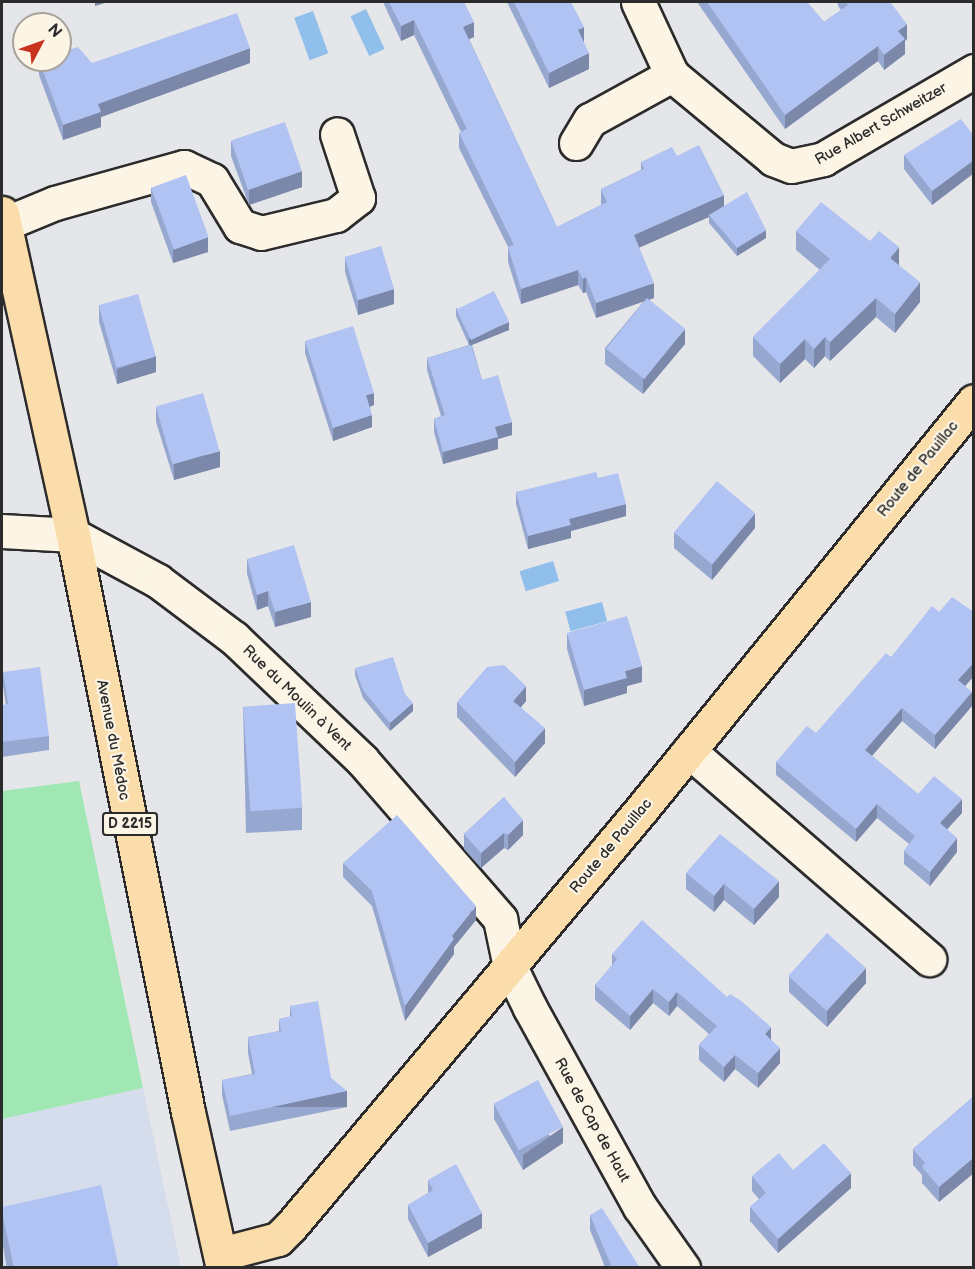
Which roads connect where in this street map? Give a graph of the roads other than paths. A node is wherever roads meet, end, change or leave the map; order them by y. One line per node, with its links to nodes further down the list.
1 (638, 2): 3 (street, Rue Albert Schweitzer)
2 (974, 72): 3 (street, Rue Albert Schweitzer)
3 (672, 75): 5 (street)
4 (337, 134): 6 (street)
5 (576, 143)
6 (3, 218): 9 (main road, Avenue du Médoc / D 2215)
7 (974, 401): 10 (main road, Route de Pauillac)
8 (2, 531): 9 (street, Rue du Moulin à Vent)
9 (73, 535): 12 (street, Rue du Moulin à Vent); 14 (main road, Avenue du Médoc / D 2215)
10 (689, 751): 11 (street); 12 (main road, Route de Pauillac)
11 (929, 958)
12 (510, 967): 13 (main road, Route de Pauillac); 15 (street, Rue de Cap de Haut)
13 (273, 1253): 14 (main road, Route de Pauillac)
14 (222, 1261)
15 (683, 1268)

